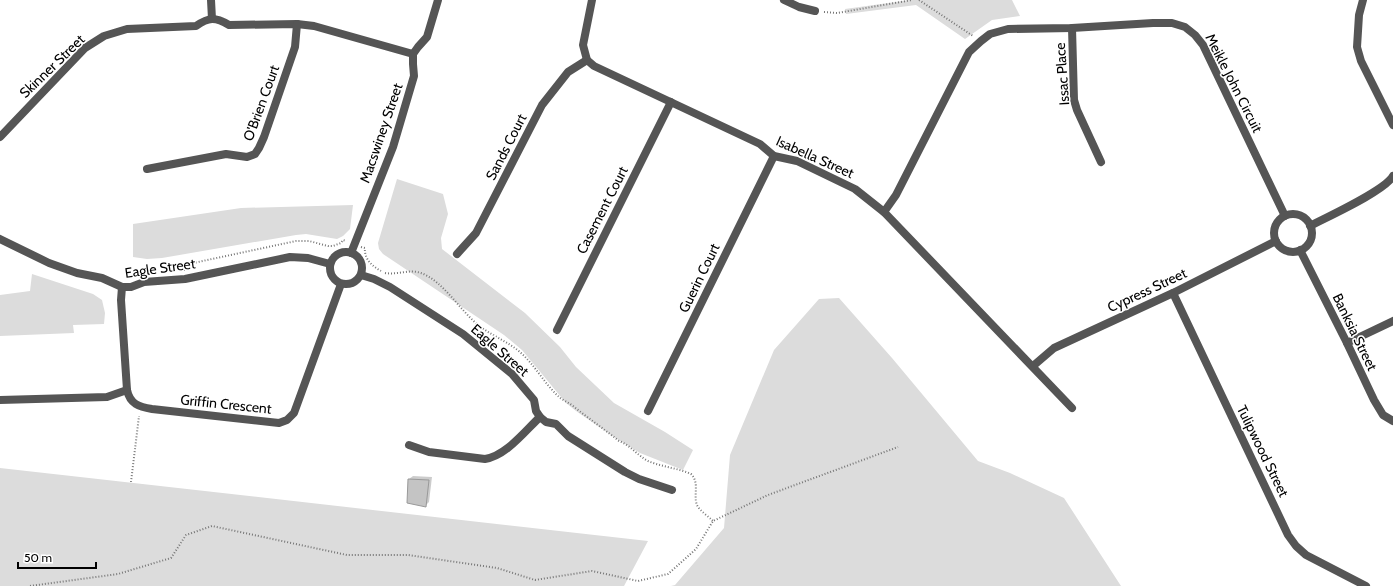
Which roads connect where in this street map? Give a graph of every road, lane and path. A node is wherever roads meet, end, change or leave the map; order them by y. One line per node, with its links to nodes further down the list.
1 (211, 0): 9 (street)
2 (438, 0): 13 (street)
3 (592, 0): 14 (street)
4 (784, 0): 8 (street)
5 (912, 0): 8 (path)
6 (919, 0): 12 (path)
7 (1363, 0): 16 (street)
8 (815, 11)
9 (212, 19): 10 (street); 17 (street, Skinner Street)
10 (297, 24): 13 (street); 20 (street, O'Brien Court)
11 (1072, 28): 12 (street, Meikle John Circuit); 19 (street, Issac Place); 23 (street, Meikle John Circuit)
12 (981, 40): 22 (street, Meikle John Circuit)
13 (413, 54): 28 (street, Macswiney Street)
14 (587, 60): 15 (street, Isabella Street); 29 (street, Sands Court)
15 (671, 102): 18 (street, Isabella Street); 36 (street, Casement Court)
16 (1393, 126)
17 (0, 137)
18 (774, 156): 22 (street, Isabella Street); 43 (street, Guerin Court)
19 (1101, 162)
20 (147, 169)
21 (1393, 176): 24 (street)
22 (884, 212): 38 (street, Isabella Street)
23 (1285, 216): 24 (street); 26 (street)
24 (1310, 226): 27 (street)
25 (0, 239): 33 (street, Eagle Street)
26 (1276, 241): 27 (street); 34 (street, Cypress Street)
27 (1300, 250): 37 (street, Banksia Street)
28 (351, 253): 30 (street); 31 (street)
29 (457, 254)
30 (330, 264): 32 (street); 33 (street, Eagle Street)
31 (361, 275): 32 (street); 44 (street, Eagle Street)
32 (341, 284): 41 (street, Griffin Crescent)
33 (122, 287): 39 (street)
34 (1173, 293): 38 (street, Cypress Street); 53 (street, Tulipwood Street)
35 (1393, 321): 37 (street)
36 (557, 330)
37 (1347, 343): 45 (street, Banksia Street)
38 (1033, 366): 42 (street, Isabella Street)
39 (127, 390): 40 (street); 41 (street)
40 (0, 400)
41 (140, 407): 49 (path)
42 (1072, 408)
43 (648, 411)
44 (540, 417): 46 (street); 50 (street)
45 (1393, 421)
46 (409, 445)
47 (898, 447): 51 (path)
48 (678, 471): 51 (path)
49 (131, 482)
50 (672, 490)
51 (713, 521): 52 (path)
52 (30, 586)
53 (1366, 586)

